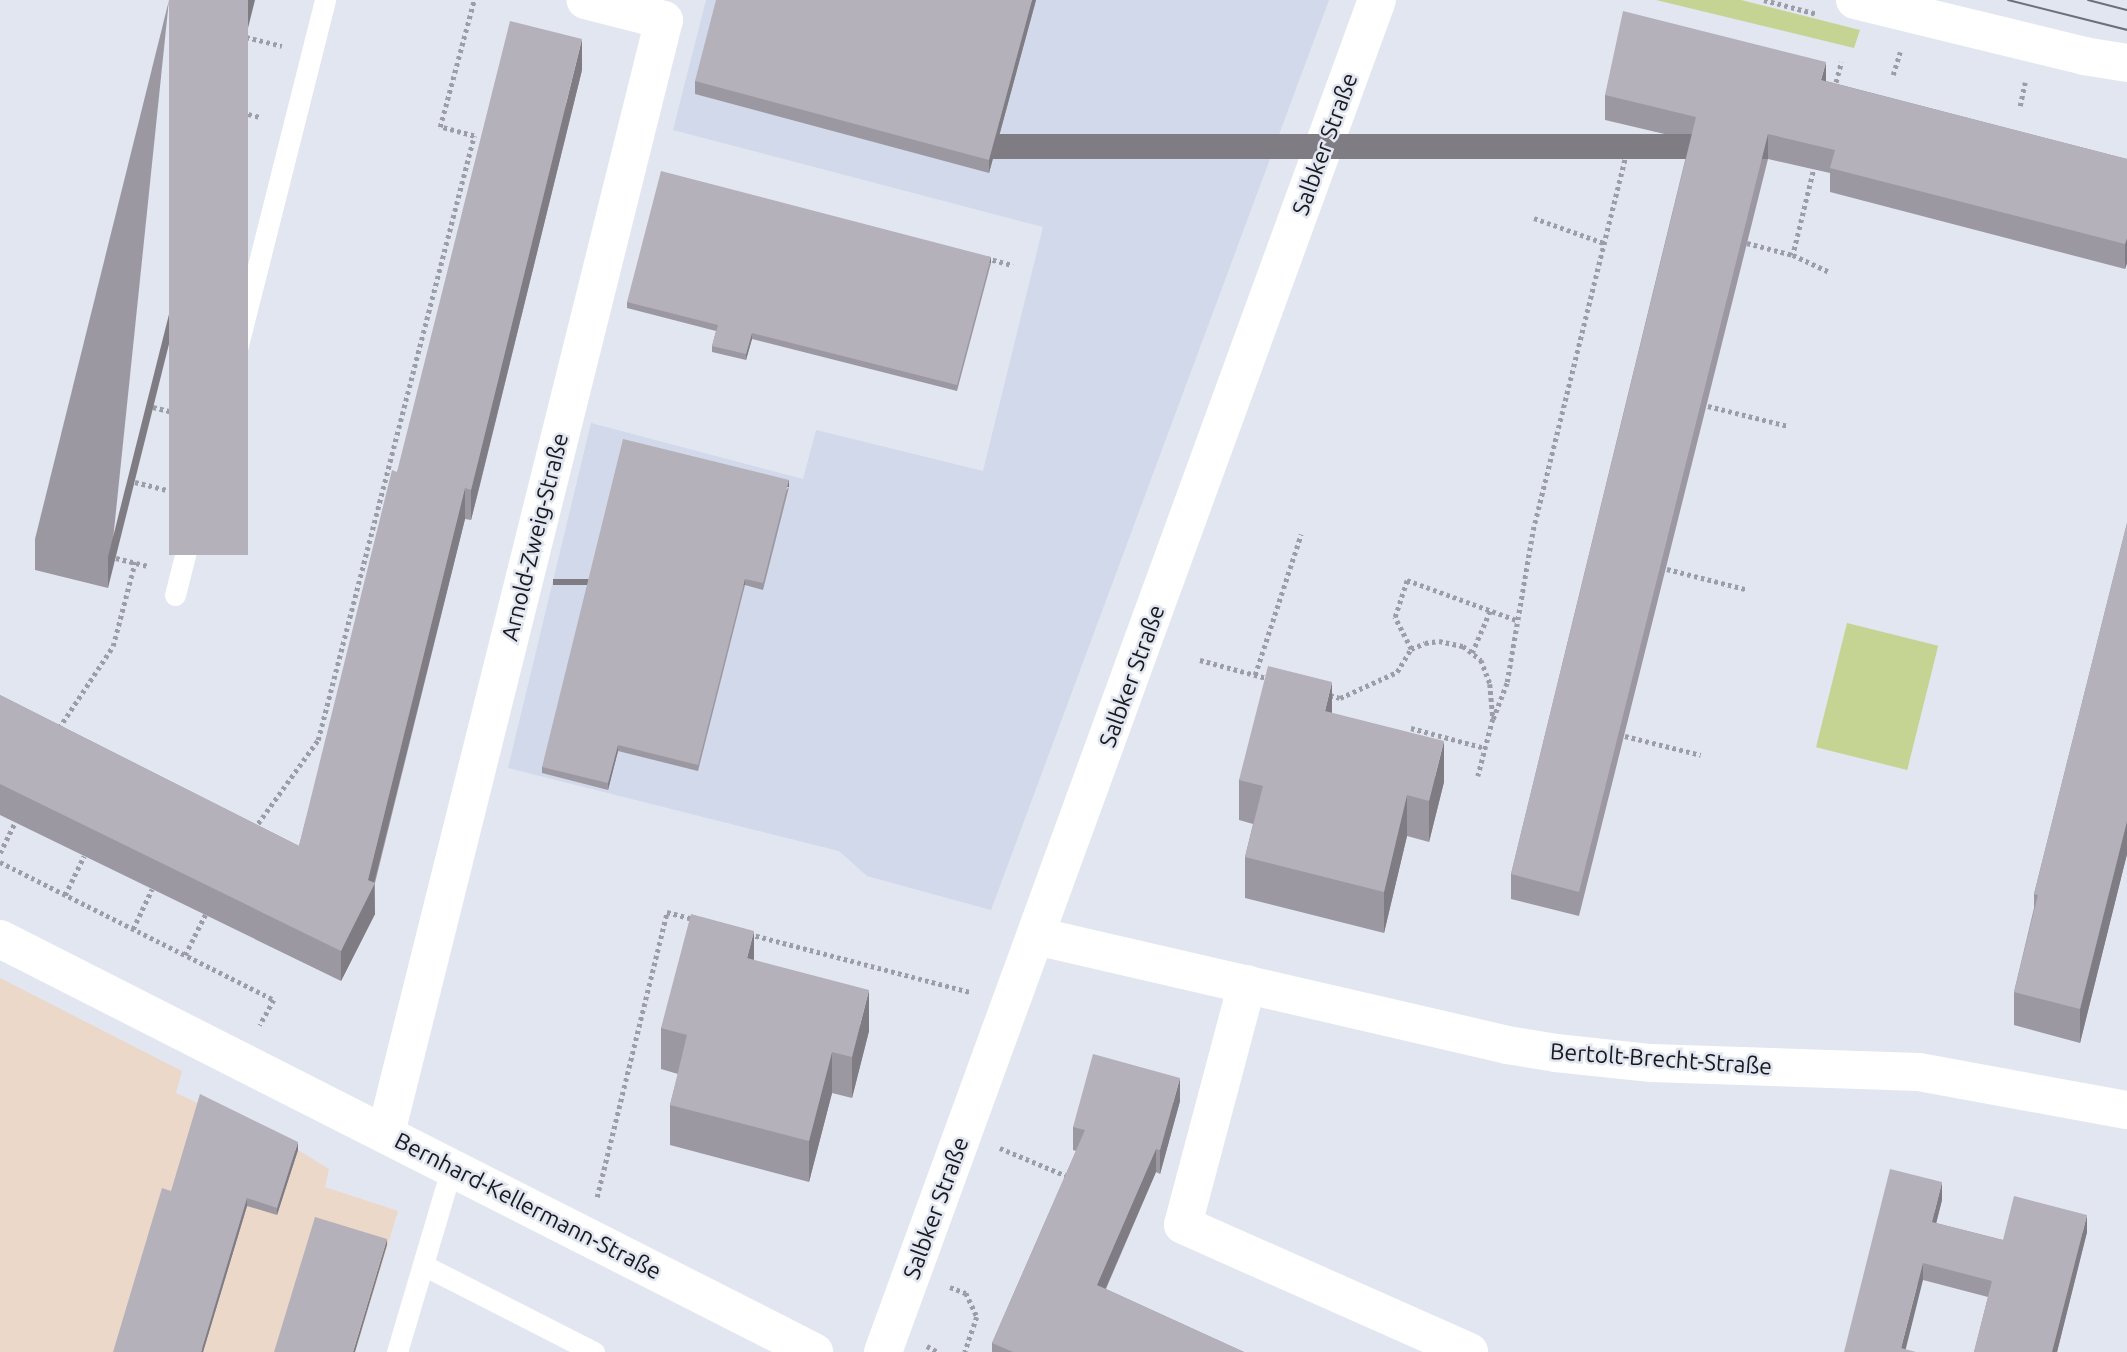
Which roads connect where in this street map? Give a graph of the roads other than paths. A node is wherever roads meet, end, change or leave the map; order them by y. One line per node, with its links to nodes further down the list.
1 (325, 0): 6 (lane)
2 (585, 0): 11 (street, Arnold-Zweig-Straße)
3 (1377, 0): 7 (street, Salbker Straße)
4 (1855, 0): 5 (street)
5 (2127, 63)
6 (175, 595)
7 (1036, 936): 9 (street, Bertolt-Brecht-Straße); 17 (street, Salbker Straße)
8 (0, 939): 11 (street, Bernhard-Kellermann-Straße)
9 (1247, 984): 10 (street, Bertolt-Brecht-Straße); 18 (street)
10 (2127, 1110)
11 (386, 1133): 12 (street, Bernhard-Kellermann-Straße)
12 (452, 1166): 13 (lane); 16 (street, Bernhard-Kellermann-Straße)
13 (423, 1265): 14 (lane); 15 (lane)
14 (397, 1352)
15 (594, 1352)
16 (814, 1352)
17 (883, 1352)
18 (1469, 1352)

